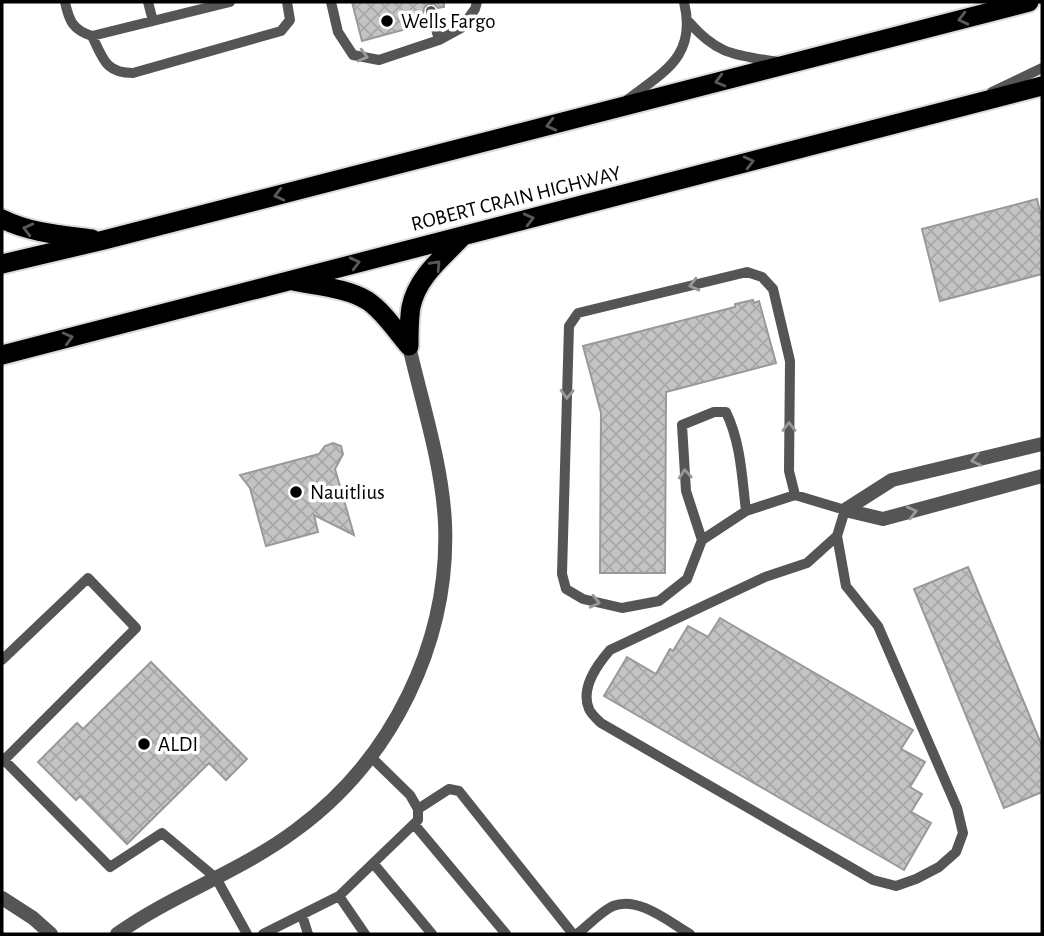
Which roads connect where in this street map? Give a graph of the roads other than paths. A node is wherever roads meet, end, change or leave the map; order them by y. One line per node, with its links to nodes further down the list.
1 (65, 2): 12 (lane)
2 (148, 2): 10 (lane)
3 (230, 2): 10 (lane)
4 (287, 2): 12 (lane)
5 (331, 2): 13 (lane, one-way to 13)
6 (684, 2): 11 (lane)
7 (1029, 2): 14 (highway, one-way to 14)
8 (476, 5): 13 (lane)
9 (431, 10): 13 (lane)
10 (153, 21): 12 (lane)
11 (689, 22): 14 (lane); 18 (lane)
12 (92, 36)
13 (439, 40)
14 (786, 64): 18 (highway, one-way to 18)
15 (1042, 68): 17 (lane)
16 (1042, 86): 17 (highway, ROBERT CRAIN HIGHWAY)
17 (961, 107): 20 (highway, ROBERT CRAIN HIGHWAY, one-way to 17)
18 (617, 108): 21 (highway, one-way to 21)
19 (2, 219): 21 (highway, one-way to 19)
20 (463, 236): 23 (highway, ROBERT CRAIN HIGHWAY, one-way to 20); 24 (highway, one-way to 20)
21 (104, 240): 22 (highway)
22 (2, 264)
23 (289, 279): 24 (highway); 25 (highway, ROBERT CRAIN HIGHWAY, one-way to 23)
24 (409, 346): 34 (street)
25 (2, 355)
26 (1042, 444): 29 (street, one-way to 29)
27 (1042, 476): 29 (street, one-way to 27)
28 (795, 495): 29 (lane); 30 (lane); 32 (lane, one-way to 32)
29 (845, 510): 31 (lane)
30 (746, 511): 32 (lane); 32 (lane, one-way to 30)
31 (837, 536): 31 (lane)
32 (702, 540)
33 (2, 660): 35 (lane)
34 (371, 757): 36 (lane); 39 (street)
35 (2, 760): 39 (lane)
36 (418, 808): 37 (lane); 51 (lane)
37 (414, 824): 38 (lane); 50 (lane)
38 (373, 863): 40 (lane); 49 (lane)
39 (215, 878): 44 (street); 45 (lane)
40 (340, 896): 42 (lane); 48 (lane)
41 (2, 898): 43 (street)
42 (302, 915): 46 (lane); 47 (lane)
43 (51, 934)
44 (117, 934)
45 (247, 934)
46 (263, 934)
47 (308, 934)
48 (365, 934)
49 (432, 934)
50 (506, 934)
51 (575, 934): 52 (lane)
52 (690, 934)

